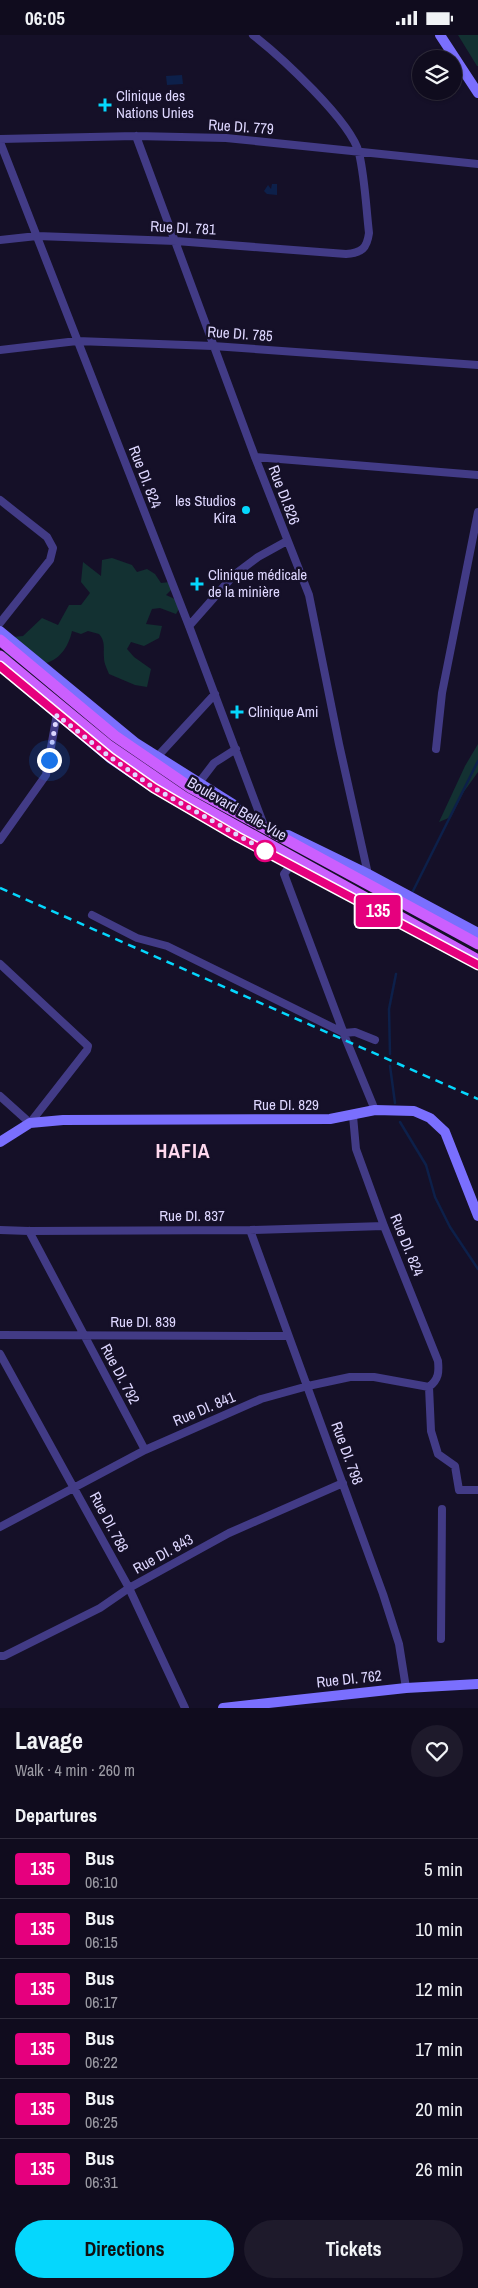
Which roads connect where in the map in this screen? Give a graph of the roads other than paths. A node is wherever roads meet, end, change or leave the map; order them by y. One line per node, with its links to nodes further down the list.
1 (253, 35): 6 (street)
2 (440, 35): 3 (street)
3 (478, 93)
4 (136, 136): 5 (street, Rue DI. 779); 6 (street, Rue DI. 779); 10 (street, Rue DI.826)
5 (0, 140): 8 (street, Rue DI. 824)
6 (358, 152): 7 (street, Rue DI. 779); 10 (street, Rue DI. 781)
7 (478, 164)
8 (37, 236): 9 (street, Rue DI. 781); 10 (street, Rue DI. 781); 11 (street, Rue DI. 824)
9 (0, 240)
10 (176, 241): 12 (street, Rue DI.826)
11 (77, 341): 12 (street, Rue DI. 785); 13 (street, Rue DI. 785); 21 (street, Rue DI. 824)
12 (213, 345): 14 (street, Rue DI. 785); 15 (street, Rue DI.826)
13 (0, 350)
14 (478, 365)
15 (255, 457): 16 (street); 19 (street, Rue DI.826)
16 (478, 475)
17 (0, 500): 20 (street)
18 (478, 512): 29 (street)
19 (287, 541): 21 (street); 35 (street, Rue DI.826)
20 (0, 623)
21 (189, 626): 26 (street, Rue DI. 824)
22 (0, 631): 30 (street, Boulevard Belle-Vue)
23 (0, 640): 38 (main road, Boulevard Belle-Vue)
24 (0, 656): 39 (main road, Boulevard Belle-Vue)
25 (0, 666): 27 (street, Boulevard Belle-Vue)
26 (215, 694): 28 (street, Rue DI. 824); 30 (street)
27 (57, 715): 33 (street); 34 (street, Boulevard Belle-Vue)
28 (236, 749): 31 (street); 32 (street, Rue DI. 824)
29 (436, 749)
30 (157, 757): 31 (street, Boulevard Belle-Vue)
31 (198, 784): 32 (street, Boulevard Belle-Vue)
32 (263, 823): 35 (street, Boulevard Belle-Vue)
33 (0, 840)
34 (291, 865): 41 (street, Boulevard Belle-Vue); 42 (street)
35 (368, 874): 37 (street, Boulevard Belle-Vue)
36 (92, 915): 42 (street)
37 (478, 933)
38 (478, 943)
39 (478, 960)
40 (0, 964): 47 (street)
41 (478, 965)
42 (344, 1033): 43 (street); 45 (street)
43 (375, 1040)
44 (0, 1095): 47 (street)
45 (375, 1110): 46 (street, Rue DI. 829); 49 (street, Rue DI. 829)
46 (353, 1115): 47 (street, Rue DI. 829); 50 (street, Rue DI. 824)
47 (30, 1123): 48 (street)
48 (0, 1142)
49 (478, 1216)
50 (384, 1226): 52 (street, Rue DI. 837); 58 (street, Rue DI. 824)
51 (0, 1230): 53 (street, Rue DI. 837)
52 (250, 1230): 53 (street, Rue DI. 837); 56 (street, Rue DI. 798)
53 (29, 1231): 55 (street, Rue DI. 792)
54 (0, 1335): 55 (street, Rue DI. 839)
55 (84, 1336): 56 (street, Rue DI. 839); 60 (street, Rue DI. 792)
56 (287, 1336): 59 (street, Rue DI. 798)
57 (0, 1354): 62 (street, Rue DI. 788)
58 (432, 1385): 59 (street, Rue DI. 841); 63 (street, Rue DI. 824)
59 (308, 1386): 60 (street, Rue DI. 841); 61 (street, Rue DI. 798)
60 (145, 1450): 62 (street, Rue DI. 841)
61 (343, 1483): 66 (street, Rue DI. 843); 70 (street, Rue DI. 798)
62 (76, 1488): 65 (street, Rue DI. 841); 66 (street, Rue DI. 788)
63 (478, 1490)
64 (442, 1509): 67 (street)
65 (0, 1527)
66 (129, 1588): 68 (street, Rue DI. 843); 71 (street, Rue DI. 788)
67 (441, 1639)
68 (0, 1656)
69 (478, 1684): 70 (street, Rue DI. 762)
70 (406, 1688): 72 (street, Rue DI. 762)
71 (185, 1708)
72 (223, 1708)

